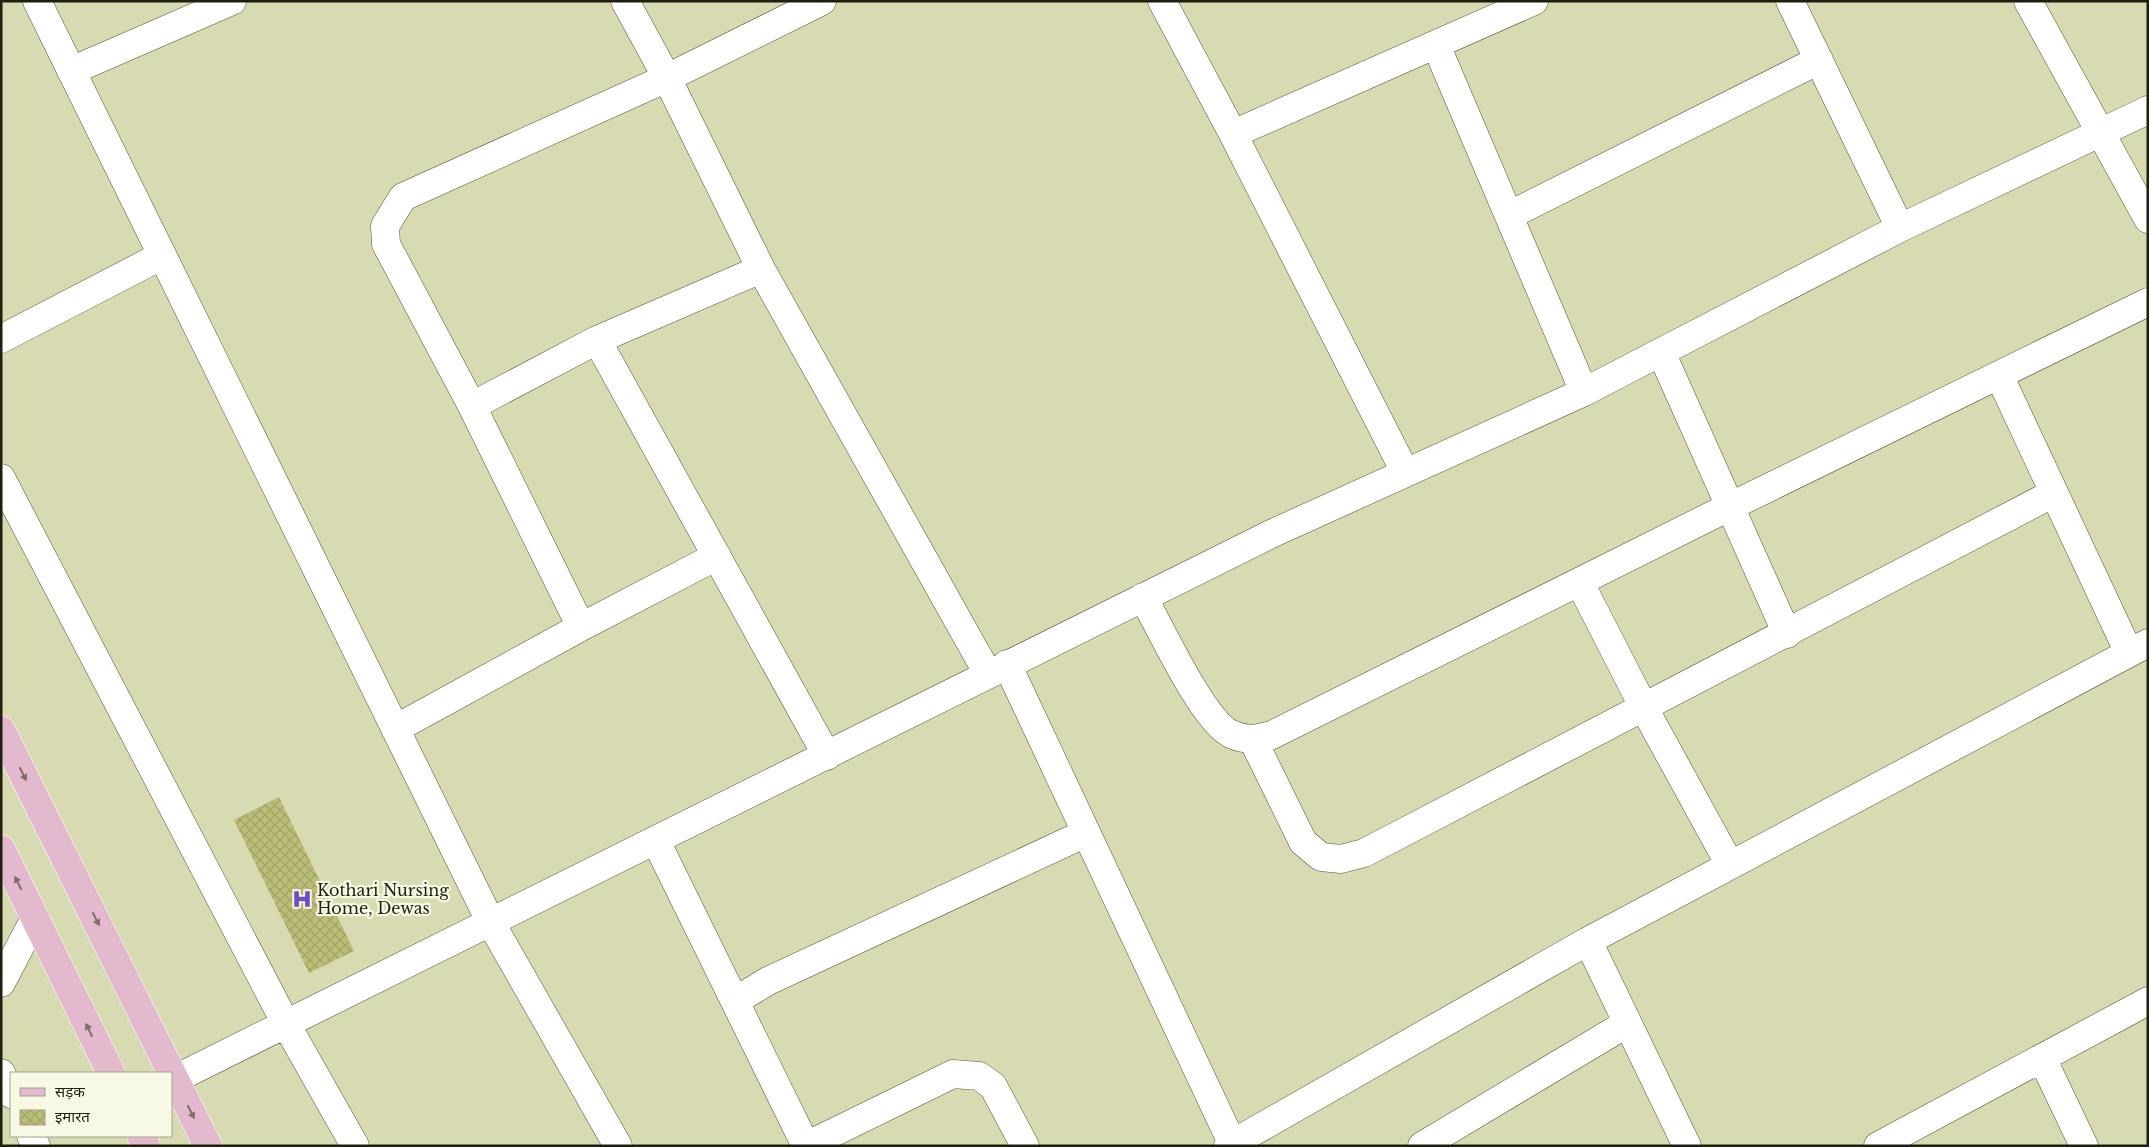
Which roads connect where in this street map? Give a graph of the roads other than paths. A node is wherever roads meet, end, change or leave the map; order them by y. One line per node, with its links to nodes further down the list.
1 (37, 1): 11 (street)
2 (232, 1): 11 (street)
3 (625, 1): 12 (street)
4 (1162, 1): 15 (street)
5 (1534, 1): 9 (street)
6 (1790, 1): 10 (street)
7 (2028, 1): 14 (street)
8 (813, 3): 12 (street)
9 (1436, 45): 15 (street); 16 (street)
10 (1819, 60): 16 (street); 18 (street)
11 (71, 71): 19 (street)
12 (667, 78): 20 (street); 27 (street)
13 (2148, 110): 14 (street)
14 (2100, 133): 17 (street); 18 (street)
15 (1233, 134): 28 (street)
16 (1510, 215): 26 (street)
17 (2148, 219)
18 (1900, 228): 24 (street)
19 (161, 256): 22 (street); 40 (street)
20 (761, 269): 23 (street); 38 (street)
21 (2148, 302): 25 (street)
22 (1, 338)
23 (596, 340): 27 (street); 32 (street)
24 (1661, 352): 26 (street); 31 (street)
25 (1999, 375): 30 (street); 31 (street)
26 (1584, 392): 28 (street)
27 (472, 406): 35 (street)
28 (1405, 472): 34 (street)
29 (1, 478): 54 (street)
30 (2054, 493): 36 (street); 37 (street)
31 (1729, 507): 33 (street); 36 (street)
32 (717, 556): 35 (street); 43 (street)
33 (1580, 583): 39 (street); 42 (street)
34 (1143, 597): 38 (street); 42 (street)
35 (581, 627): 40 (street)
36 (1787, 634): 39 (street)
37 (2138, 648): 47 (street)
38 (998, 669): 43 (street); 44 (street)
39 (1644, 708): 42 (street); 47 (street)
40 (395, 729): 49 (street)
41 (1, 730): 59 (main road, one-way to 59)
42 (1253, 740)
43 (827, 756): 45 (street)
44 (1086, 833): 52 (street); 64 (street)
45 (656, 841): 49 (street); 52 (street)
46 (1, 849): 48 (main road, one-way to 46)
47 (1730, 865): 50 (street)
48 (35, 918): 51 (street); 58 (main road, one-way to 48)
49 (491, 923): 54 (street); 67 (street)
50 (1588, 941): 55 (street); 64 (street)
51 (1, 984)
52 (735, 1001): 68 (street)
53 (2148, 1002): 56 (street)
54 (286, 1024): 61 (street); 66 (street)
55 (1626, 1024): 70 (street); 71 (street)
56 (2042, 1058): 63 (street); 72 (street)
57 (1, 1072): 62 (street)
58 (110, 1072)
59 (172, 1072)
60 (172, 1073): 61 (main road, one-way to 61)
61 (175, 1079): 65 (main road, one-way to 65)
62 (10, 1092)
63 (1892, 1142)
64 (1240, 1143)
65 (208, 1146)
66 (355, 1146)
67 (618, 1146)
68 (806, 1146): 69 (street)
69 (1025, 1146)
70 (1422, 1146)
71 (1687, 1146)
72 (2084, 1146)

